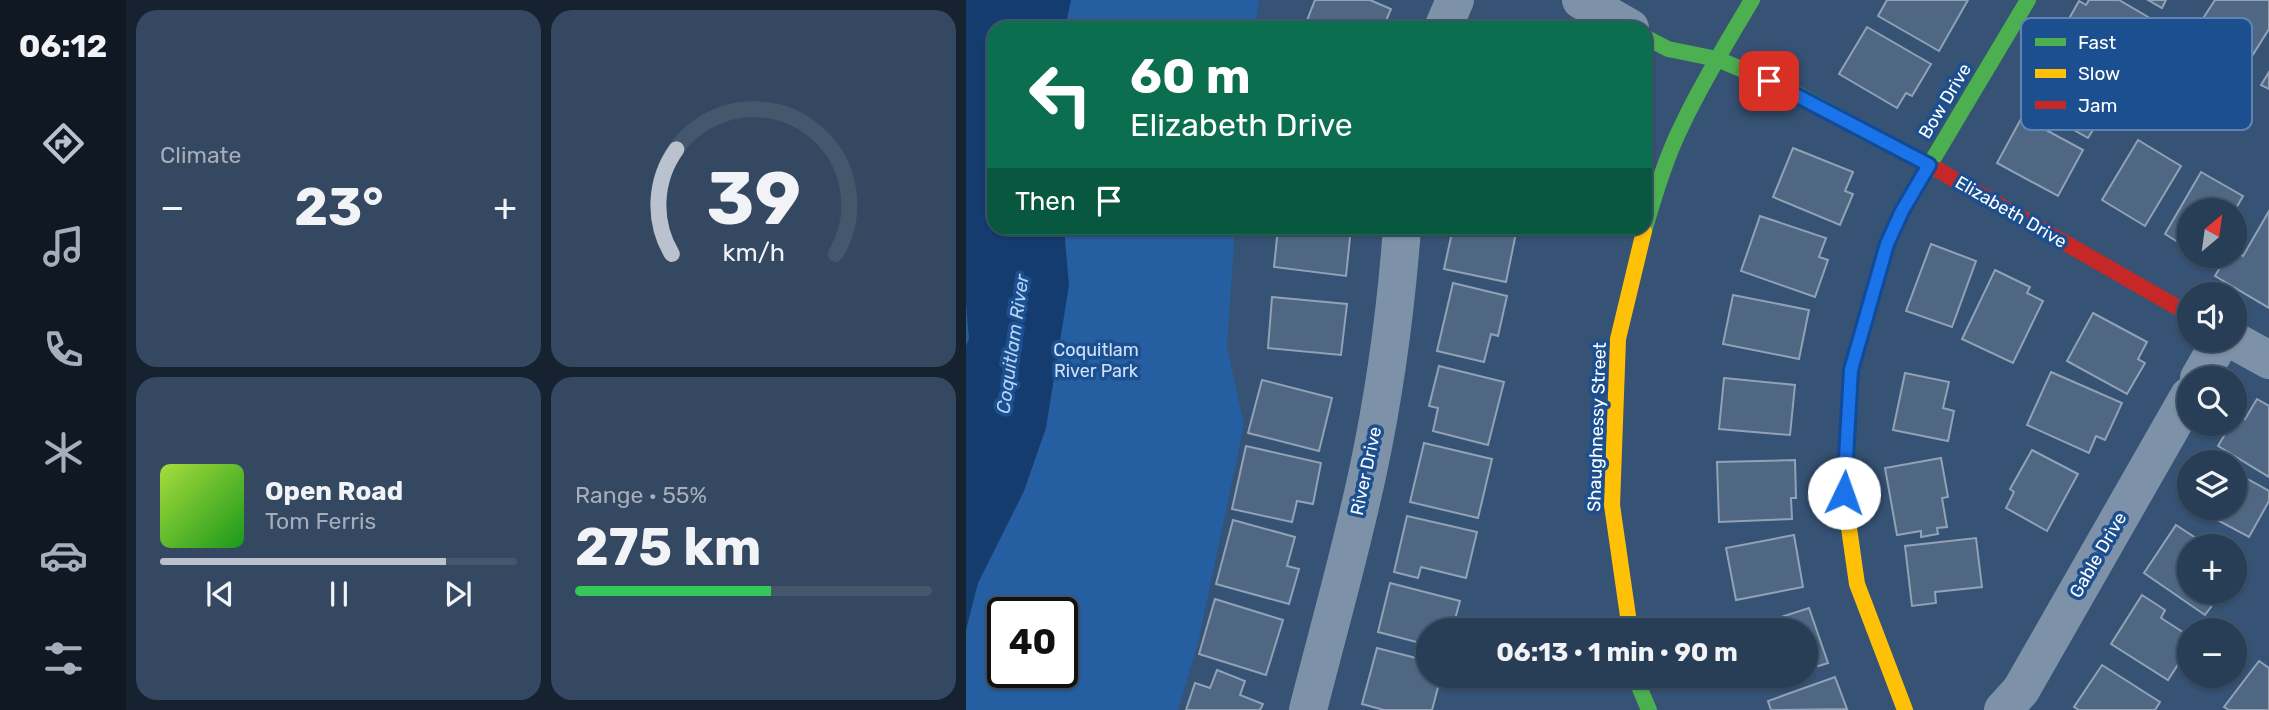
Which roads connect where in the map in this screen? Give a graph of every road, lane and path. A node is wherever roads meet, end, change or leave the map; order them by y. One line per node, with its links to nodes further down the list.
1 (1455, 0): 5 (street)
2 (1581, 0): 6 (street)
3 (1752, 0): 8 (street, Shaughnessy Street)
4 (2028, 0): 9 (street, Bow Drive)
5 (1446, 21)
6 (1617, 21)
7 (1652, 41): 8 (street, Elizabeth Drive)
8 (1717, 60): 9 (street, Elizabeth Drive); 10 (street, Shaughnessy Street)
9 (1929, 165): 13 (street, Elizabeth Drive); 21 (street, Bow Drive)
10 (1652, 205)
11 (1401, 235): 19 (street, River Drive)
12 (1644, 235): 17 (street, Shaughnessy Street)
13 (2177, 307)
14 (2247, 347): 15 (street)
15 (2269, 360)
16 (2177, 417): 22 (street, Gable Drive)
17 (1628, 618)
18 (1640, 688): 20 (street)
19 (1308, 710)
20 (1649, 710)
21 (1905, 710)
22 (2003, 710)

